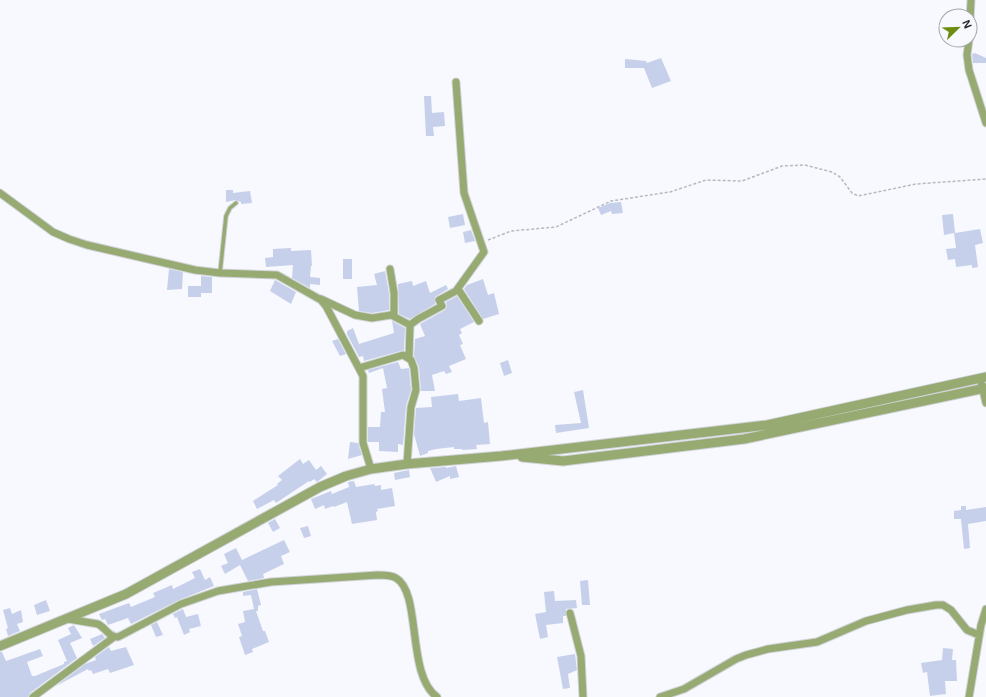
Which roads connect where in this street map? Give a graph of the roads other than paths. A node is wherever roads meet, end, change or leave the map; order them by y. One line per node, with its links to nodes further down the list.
1 (968, 48): 3 (street)
2 (456, 82): 8 (street)
3 (986, 124)
4 (0, 193): 7 (street)
5 (236, 203): 7 (lane)
6 (390, 269): 10 (street)
7 (220, 273): 9 (street)
8 (458, 289): 11 (street); 12 (street)
9 (315, 296): 10 (street); 14 (street)
10 (394, 316): 12 (street)
11 (479, 321)
12 (410, 325): 13 (street)
13 (409, 357): 14 (street); 19 (street)
14 (360, 368): 20 (street)
15 (983, 378): 16 (street); 18 (street)
16 (984, 388): 17 (street); 18 (street)
17 (986, 403)
18 (501, 456): 19 (street)
19 (407, 464): 20 (street)
20 (371, 469): 23 (street)
21 (986, 609): 24 (street)
22 (570, 613): 29 (street)
23 (68, 618): 25 (street); 26 (street)
24 (979, 636): 30 (street); 31 (street)
25 (114, 637): 27 (street); 28 (street)
26 (0, 646)
27 (33, 697)
28 (437, 697)
29 (583, 697)
30 (660, 697)
31 (969, 697)

